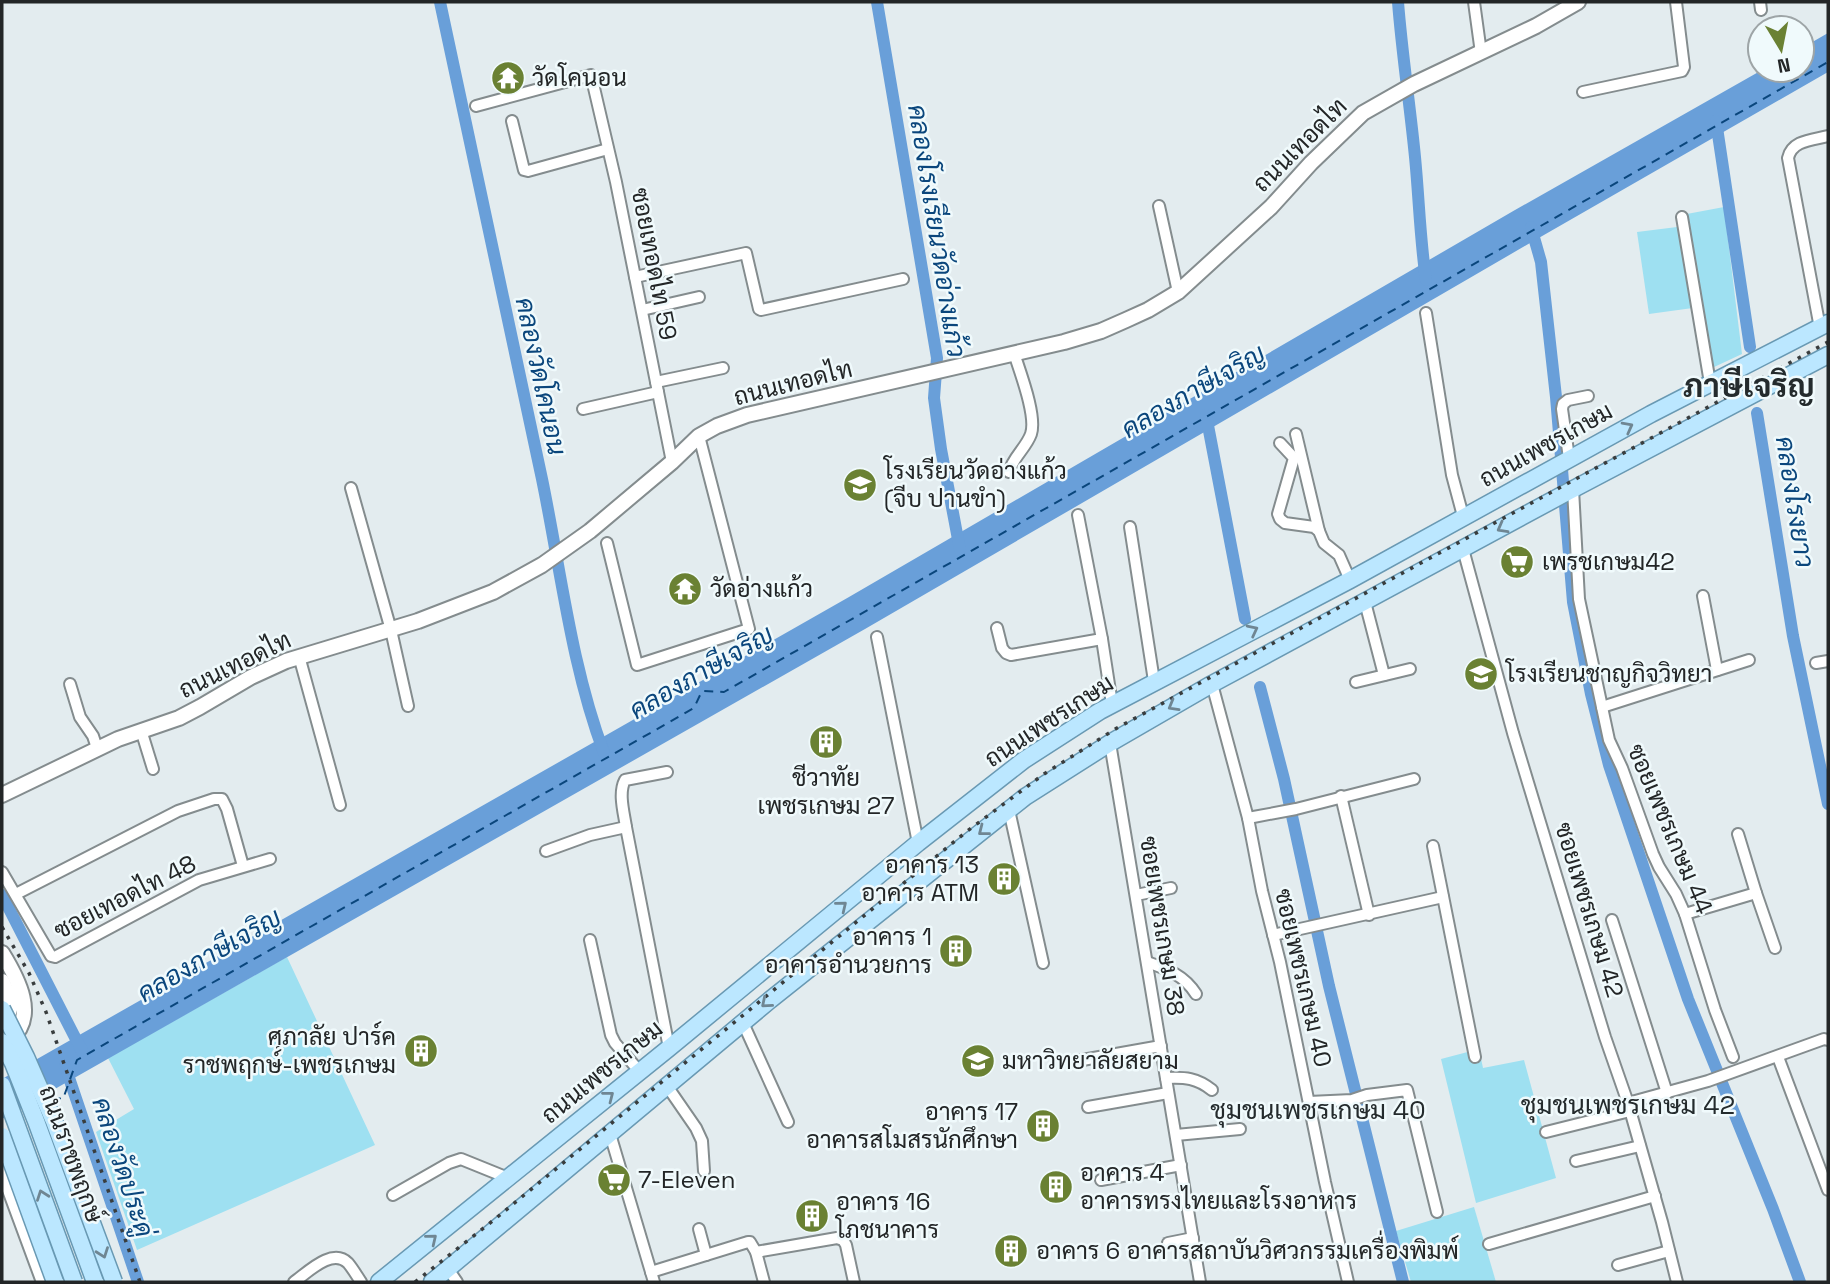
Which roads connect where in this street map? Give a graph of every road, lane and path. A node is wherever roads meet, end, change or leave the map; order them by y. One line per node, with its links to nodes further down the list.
1 (1474, 2): 4 (street)
2 (1578, 2): 4 (main road, ถนนเทอดไท)
3 (1676, 2): 5 (street)
4 (1481, 53): 14 (main road, ถนนเทอดไท)
5 (1583, 92)
6 (476, 106): 9 (street, ซอยเทอดไท 59)
7 (512, 121): 9 (street)
8 (1828, 136): 18 (street)
9 (608, 149): 12 (street, ซอยเทอดไท 59)
10 (1159, 206): 14 (street)
11 (1682, 217): 22 (street)
12 (635, 276): 13 (street); 16 (street, ซอยเทอดไท 59)
13 (902, 279)
14 (1178, 292): 19 (main road, ถนนเทอดไท)
15 (699, 297): 16 (street)
16 (642, 310): 23 (street, ซอยเทอดไท 59)
17 (1426, 313): 35 (street)
18 (1824, 325): 22 (main road, ถนนเพชรเกษม)
19 (1014, 353): 27 (main road, ถนนเทอดไท); 31 (street)
20 (1828, 355): 33 (main road, ถนนเพชรเกษม)
21 (723, 368): 23 (street)
22 (1710, 383): 29 (main road, ถนนเพชรเกษม, one-way to 22)
23 (657, 387): 25 (street); 30 (street, ซอยเทอดไท 59)
24 (1588, 396): 29 (street)
25 (583, 409)
26 (1296, 433): 37 (street)
27 (699, 436): 30 (main road, ถนนเทอดไท); 38 (street)
28 (1280, 443): 37 (street)
29 (1568, 459): 35 (main road, ถนนเพชรเกษม)
30 (672, 462): 44 (main road, ถนนเทอดไท)
31 (1009, 472)
32 (351, 488): 44 (street)
33 (1569, 491): 39 (main road, ถนนเพชรเกษม, one-way to 39); 63 (street, ซอยเพชรเกษม 44)
34 (1078, 515): 46 (street)
35 (1463, 516): 40 (main road, ถนนเพชรเกษม)
36 (1130, 527): 57 (street)
37 (1318, 531): 40 (street)
38 (607, 543)
39 (1463, 549): 42 (main road, ถนนเพชรเกษม); 120 (street, ซอยเพชรเกษม 42)
40 (1350, 579): 47 (main road, ถนนเพชรเกษม, one-way to 40)
41 (1703, 596): 55 (street)
42 (1366, 602): 53 (main road, ถนนเพชรเกษม); 56 (street)
43 (998, 628): 46 (street)
44 (391, 630): 49 (main road, ถนนเทอดไท); 62 (street)
45 (877, 637): 77 (street)
46 (1102, 639): 61 (street)
47 (1229, 642): 48 (main road, ถนนเพชรเกษม); 53 (main road)
48 (1207, 653): 57 (main road, ถนนเพชรเกษม); 58 (main road)
49 (299, 656): 64 (main road, ถนนเทอดไท); 72 (street)
50 (1749, 660): 55 (street)
51 (1828, 661): 52 (street)
52 (1816, 663)
53 (1243, 667): 58 (main road, ถนนเพชรเกษม)
54 (1410, 669): 56 (street)
55 (1717, 670): 63 (street)
56 (1384, 676): 59 (street)
57 (1154, 681): 61 (main road, ถนนเพชรเกษม)
58 (1216, 682): 65 (main road, ถนนเพชรเกษม, one-way to 65); 74 (street, ซอยเพชรเกษม 40)
59 (1356, 682)
60 (71, 684): 66 (street)
61 (1112, 704): 77 (main road, ถนนเพชรเกษม)
62 (408, 706)
63 (1602, 707): 88 (street, ซอยเพชรเกษม 44)
64 (141, 730): 66 (main road, ถนนเทอดไท); 67 (street)
65 (1110, 743): 73 (main road, ถนนเพชรเกษม); 86 (street, ซอยเพชรเกษม 38)
66 (97, 748): 70 (main road, ถนนเทอดไท)
67 (153, 769)
68 (667, 772): 75 (street)
69 (1414, 779): 71 (street)
70 (2, 795)
71 (1341, 796): 74 (street); 89 (street)
72 (340, 806)
73 (1009, 810): 96 (street); 100 (main road, ถนนเพชรเกษม, one-way to 100)
74 (1248, 818): 91 (street, ซอยเพชรเกษม 40)
75 (626, 827): 79 (street); 105 (street)
76 (1738, 834): 84 (street)
77 (918, 842): 105 (main road, ถนนเพชรเกษม, one-way to 77)
78 (1433, 846): 87 (street)
79 (546, 851)
80 (270, 859): 81 (street, ซอยเทอดไท 48)
81 (243, 866): 85 (street, ซอยเทอดไท 48); 85 (street)
82 (2, 872): 85 (street, ซอยเทอดไท 48)
83 (1171, 888): 86 (street)
84 (1756, 893): 88 (street); 93 (street)
85 (16, 894)
86 (1136, 895): 95 (street, ซอยเพชรเกษม 38)
87 (1443, 897): 89 (street); 106 (street)
88 (1685, 914): 107 (street, ซอยเพชรเกษม 44)
89 (1369, 915): 91 (street)
90 (1612, 920): 117 (street)
91 (1273, 935): 118 (street, ซอยเพชรเกษม 40)
92 (590, 940): 111 (street)
93 (1776, 948)
94 (2, 953): 103 (main road)
95 (1147, 961): 98 (street); 104 (street, ซอยเพชรเกษม 38)
96 (1043, 963)
97 (2, 981): 101 (main road)
98 (1196, 994)
99 (2, 1009): 153 (main road, one-way to 153, bridge)
100 (743, 1023): 110 (main road, ถนนเพชรเกษม); 121 (street)
101 (2, 1025)
102 (1828, 1040): 108 (street)
103 (2, 1044): 152 (main road, ถนนราชพฤกษ์, bridge)
104 (1161, 1046): 109 (street); 112 (street, ซอยเพชรเกษม 38)
105 (669, 1048): 110 (main road); 111 (main road, ถนนเพชรเกษม)
106 (1475, 1057)
107 (1733, 1057)
108 (1777, 1057): 117 (street); 134 (street)
109 (1070, 1062)
110 (688, 1069): 114 (main road, ถนนเพชรเกษม)
111 (640, 1072): 132 (main road, ถนนเพชรเกษม, one-way to 111)
112 (1166, 1078): 115 (street); 116 (street, ซอยเพชรเกษม 38)
113 (2, 1085): 150 (main road, ถนนราชพฤกษ์, one-way to 113, bridge)
114 (667, 1086): 124 (main road, ถนนเพชรเกษม); 131 (street)
115 (1212, 1090)
116 (1168, 1093): 119 (street); 125 (street, ซอยเพชรเกษม 38)
117 (1667, 1093): 120 (street)
118 (1309, 1102): 137 (street); 161 (street, ซอยเพชรเกษม 40)
119 (1088, 1107)
120 (1629, 1107): 123 (street); 127 (street, ซอยเพชรเกษม 42)
121 (788, 1122)
122 (1240, 1129): 125 (street)
123 (1546, 1132)
124 (610, 1134): 146 (main road, ถนนเพชรเกษม); 147 (street)
125 (1176, 1135): 129 (street, ซอยเพชรเกษม 38)
126 (2, 1136): 149 (main road, bridge); 151 (street)
127 (1640, 1146): 128 (street); 136 (street, ซอยเพชรเกษม 42)
128 (1576, 1161)
129 (1181, 1165): 133 (street); 139 (street, ซอยเพชรเกษม 38)
130 (2, 1171): 148 (street)
131 (704, 1171)
132 (508, 1178): 135 (street); 156 (main road, ถนนเพชรเกษม, one-way to 132)
133 (1101, 1180)
134 (1828, 1190)
135 (393, 1195)
136 (1655, 1196): 141 (street); 142 (street, ซอยเพชรเกษม 42)
137 (1437, 1212)
138 (699, 1230): 144 (street)
139 (1193, 1238): 140 (street); 160 (street, ซอยเพชรเกษม 38)
140 (1167, 1243)
141 (1489, 1244)
142 (1669, 1251): 145 (street); 162 (street, ซอยเพชรเกษม 42)
143 (756, 1252): 144 (street); 158 (street); 159 (street)
144 (706, 1255): 147 (street)
145 (1618, 1265)
146 (453, 1275): 157 (main road, ถนนเพชรเกษม)
147 (653, 1277)
148 (43, 1282)
149 (55, 1282)
150 (74, 1282)
151 (89, 1282)
152 (95, 1282)
153 (114, 1282)
154 (293, 1282): 155 (street)
155 (361, 1282)
156 (379, 1282)
157 (432, 1282)
158 (764, 1282)
159 (854, 1282)
160 (1200, 1282)
161 (1348, 1282)
162 (1677, 1282)

